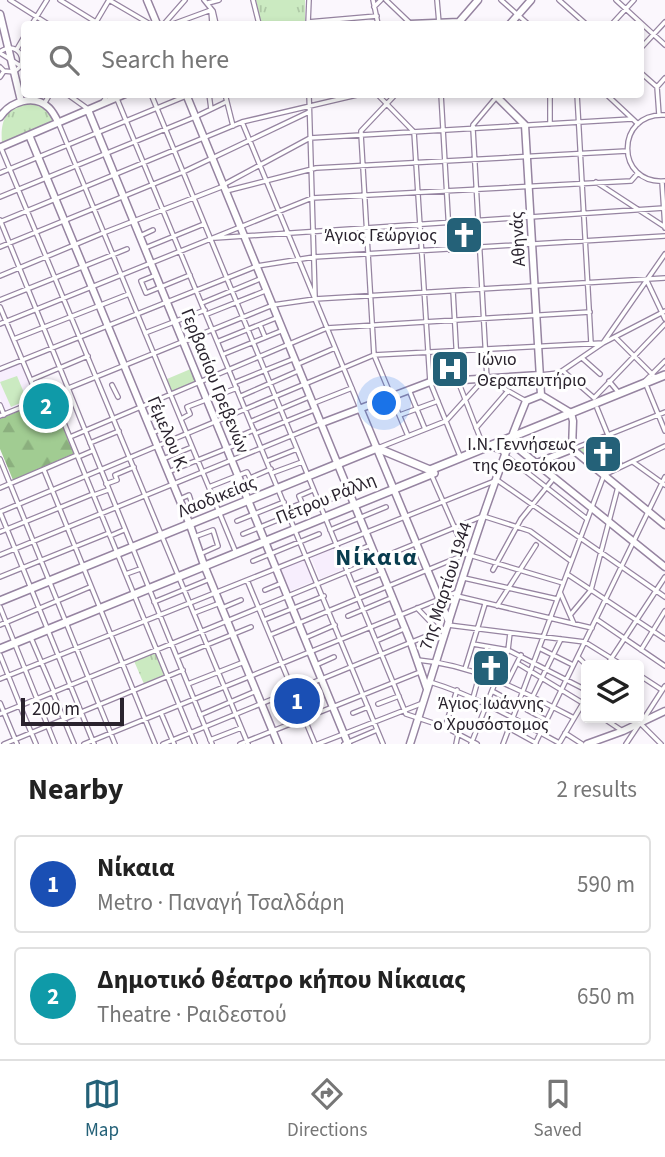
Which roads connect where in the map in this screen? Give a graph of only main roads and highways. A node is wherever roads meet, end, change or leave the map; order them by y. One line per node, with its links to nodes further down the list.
1 (147, 0): 5 (main road)
2 (478, 0): 6 (main road)
3 (531, 0): 7 (main road)
4 (0, 14): 11 (main road)
5 (156, 21)
6 (462, 21)
7 (513, 21)
8 (113, 98): 12 (main road)
9 (189, 98): 24 (main road)
10 (500, 98): 17 (main road, Αθηνάς)
11 (21, 101): 13 (main road); 14 (main road)
12 (88, 108): 14 (main road); 34 (main road, Γερβασίου Γρεβενών)
13 (0, 116)
14 (58, 122): 15 (main road)
15 (29, 135): 16 (main road); 36 (main road, Γέμελου Κ.)
16 (0, 147)
17 (540, 376): 20 (main road, Αθηνάς); 22 (main road)
18 (660, 377): 19 (main road, Πέτρου Ράλλη)
19 (645, 386): 21 (main road, Πέτρου Ράλλη); 21 (main road, Πέτρου Ράλλη)
20 (541, 395): 23 (main road); 25 (main road, 7ης Μαρτίου 1944)
21 (595, 403): 23 (main road, Πέτρου Ράλλη)
22 (360, 408): 24 (main road); 26 (main road)
23 (572, 415): 25 (main road, Πέτρου Ράλλη); 28 (main road)
24 (322, 424): 31 (main road)
25 (511, 440): 27 (main road, Πέτρου Ράλλη); 29 (main road, 7ης Μαρτίου 1944); 30 (main road); 32 (main road, Πέτρου Ράλλη)
26 (377, 448): 31 (main road, Λαοδικείας); 32 (main road); 33 (main road)
27 (496, 448): 29 (main road); 32 (main road, Πέτρου Ράλλη)
28 (572, 449): 30 (main road); 37 (main road)
29 (505, 455): 42 (main road, 7ης Μαρτίου 1944)
30 (537, 463): 40 (main road)
31 (339, 464): 34 (main road, Λαοδικείας); 35 (main road)
32 (429, 472): 33 (main road, Πέτρου Ράλλη)
33 (394, 489): 35 (main road, Πέτρου Ράλλη); 42 (main road)
34 (249, 501): 36 (main road, Λαοδικείας); 38 (main road, Γερβασίου Γρεβενών)
35 (355, 505): 38 (main road, Πέτρου Ράλλη); 44 (main road)
36 (190, 525): 39 (main road, Γέμελου Κ.); 41 (main road, Λαοδικείας)
37 (665, 525)
38 (265, 541): 39 (main road, Πέτρου Ράλλη); 48 (main road, Γερβασίου Γρεβενών)
39 (204, 565): 43 (main road, Πέτρου Ράλλη); 49 (main road, Γέμελου Κ.)
40 (665, 566)
41 (0, 601)
42 (448, 625): 44 (main road, 7ης Μαρτίου 1944)
43 (0, 649)
44 (428, 686): 50 (main road, 7ης Μαρτίου 1944)
45 (665, 711): 46 (main road)
46 (644, 719)
47 (635, 723): 51 (main road)
48 (346, 743)
49 (278, 744)
50 (410, 744)
51 (585, 744)

